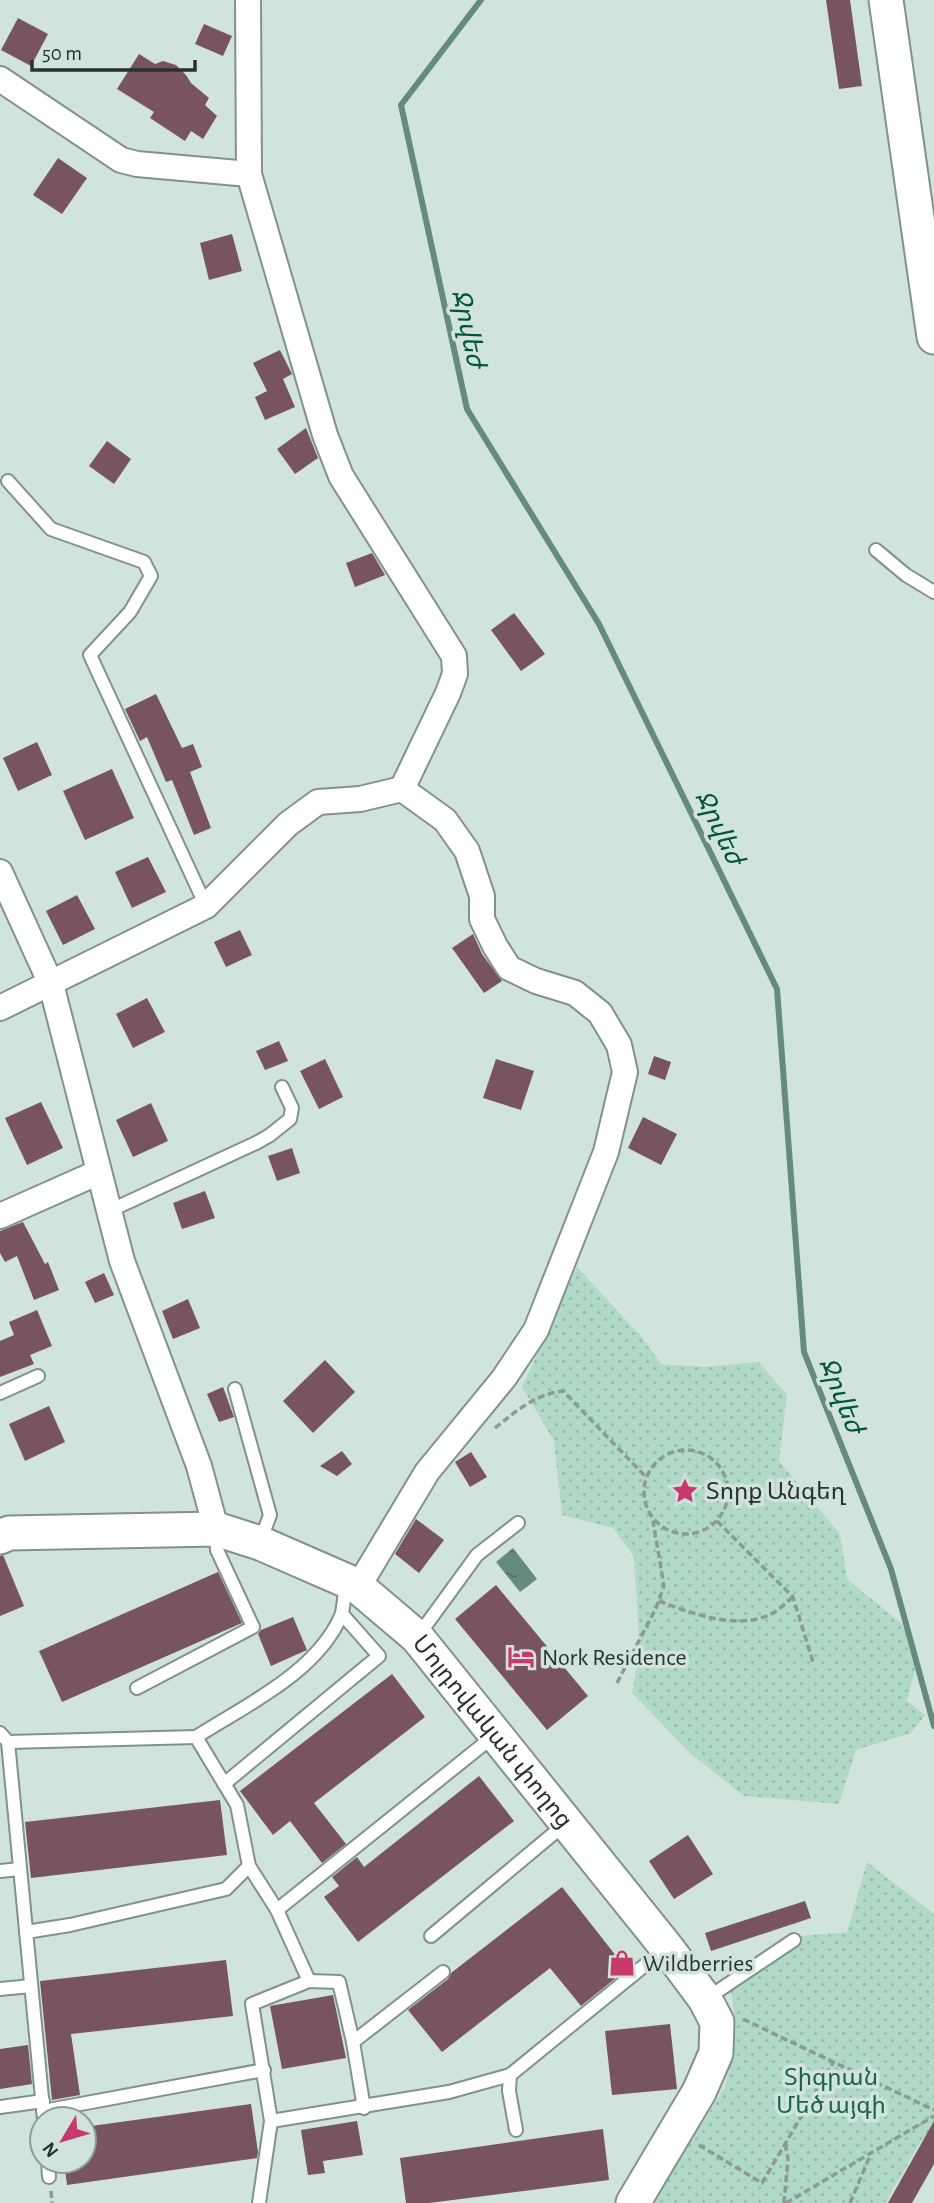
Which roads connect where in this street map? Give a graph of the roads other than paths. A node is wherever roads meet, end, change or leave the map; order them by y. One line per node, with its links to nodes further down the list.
1 (248, 0): 4 (street)
2 (886, 0): 5 (street)
3 (0, 79): 4 (street)
4 (249, 174): 9 (street)
5 (934, 337)
6 (8, 481): 11 (lane)
7 (877, 550): 8 (lane)
8 (934, 592)
9 (402, 789): 11 (street); 25 (street)
10 (0, 872): 12 (street)
11 (206, 906): 12 (street)
12 (51, 984): 13 (street); 15 (street)
13 (0, 1008)
14 (282, 1087): 16 (lane)
15 (99, 1172): 16 (street); 17 (street)
16 (109, 1211): 22 (street)
17 (0, 1216)
18 (38, 1376): 20 (lane)
19 (235, 1389): 24 (lane)
20 (0, 1393)
21 (518, 1523): 26 (lane)
22 (216, 1529): 23 (street, Մոլդովական փողոց); 24 (street, Մոլդովական փողոց); 27 (lane)
23 (0, 1537)
24 (260, 1543): 25 (street, Մոլդովական փողոց)
25 (349, 1594): 26 (street, Մոլդովական փողոց); 30 (lane); 31 (lane)
26 (417, 1637): 28 (street, Մոլդովական փողոց)
27 (137, 1688)
28 (497, 1734): 32 (street, Մոլդովական փողոց); 36 (lane)
29 (4, 1737): 30 (lane); 34 (lane)
30 (196, 1737): 31 (lane)
31 (224, 1784): 33 (lane)
32 (566, 1822): 38 (lane); 40 (street, Մոլդովական փողոց)
33 (249, 1866): 36 (lane); 37 (lane)
34 (20, 1869): 35 (lane); 37 (lane)
35 (0, 1871)
36 (277, 1910): 42 (lane)
37 (26, 1932): 43 (lane)
38 (431, 1936)
39 (794, 1940): 45 (lane)
40 (667, 1948): 45 (street, Մոլդովական փողոց); 48 (lane)
41 (443, 1972): 46 (lane)
42 (309, 1981): 46 (lane); 47 (lane)
43 (31, 1986): 44 (lane); 49 (lane)
44 (0, 1989)
45 (719, 2006): 57 (street, Մոլդովական փողոց)
46 (354, 2042): 52 (lane)
47 (264, 2070): 50 (lane); 54 (lane)
48 (509, 2075): 52 (lane); 55 (lane)
49 (43, 2105)
50 (71, 2105)
51 (0, 2108): 53 (lane)
52 (364, 2108): 54 (lane)
53 (28, 2109)
54 (271, 2121): 56 (lane)
55 (516, 2130)
56 (259, 2203)
57 (633, 2203)

